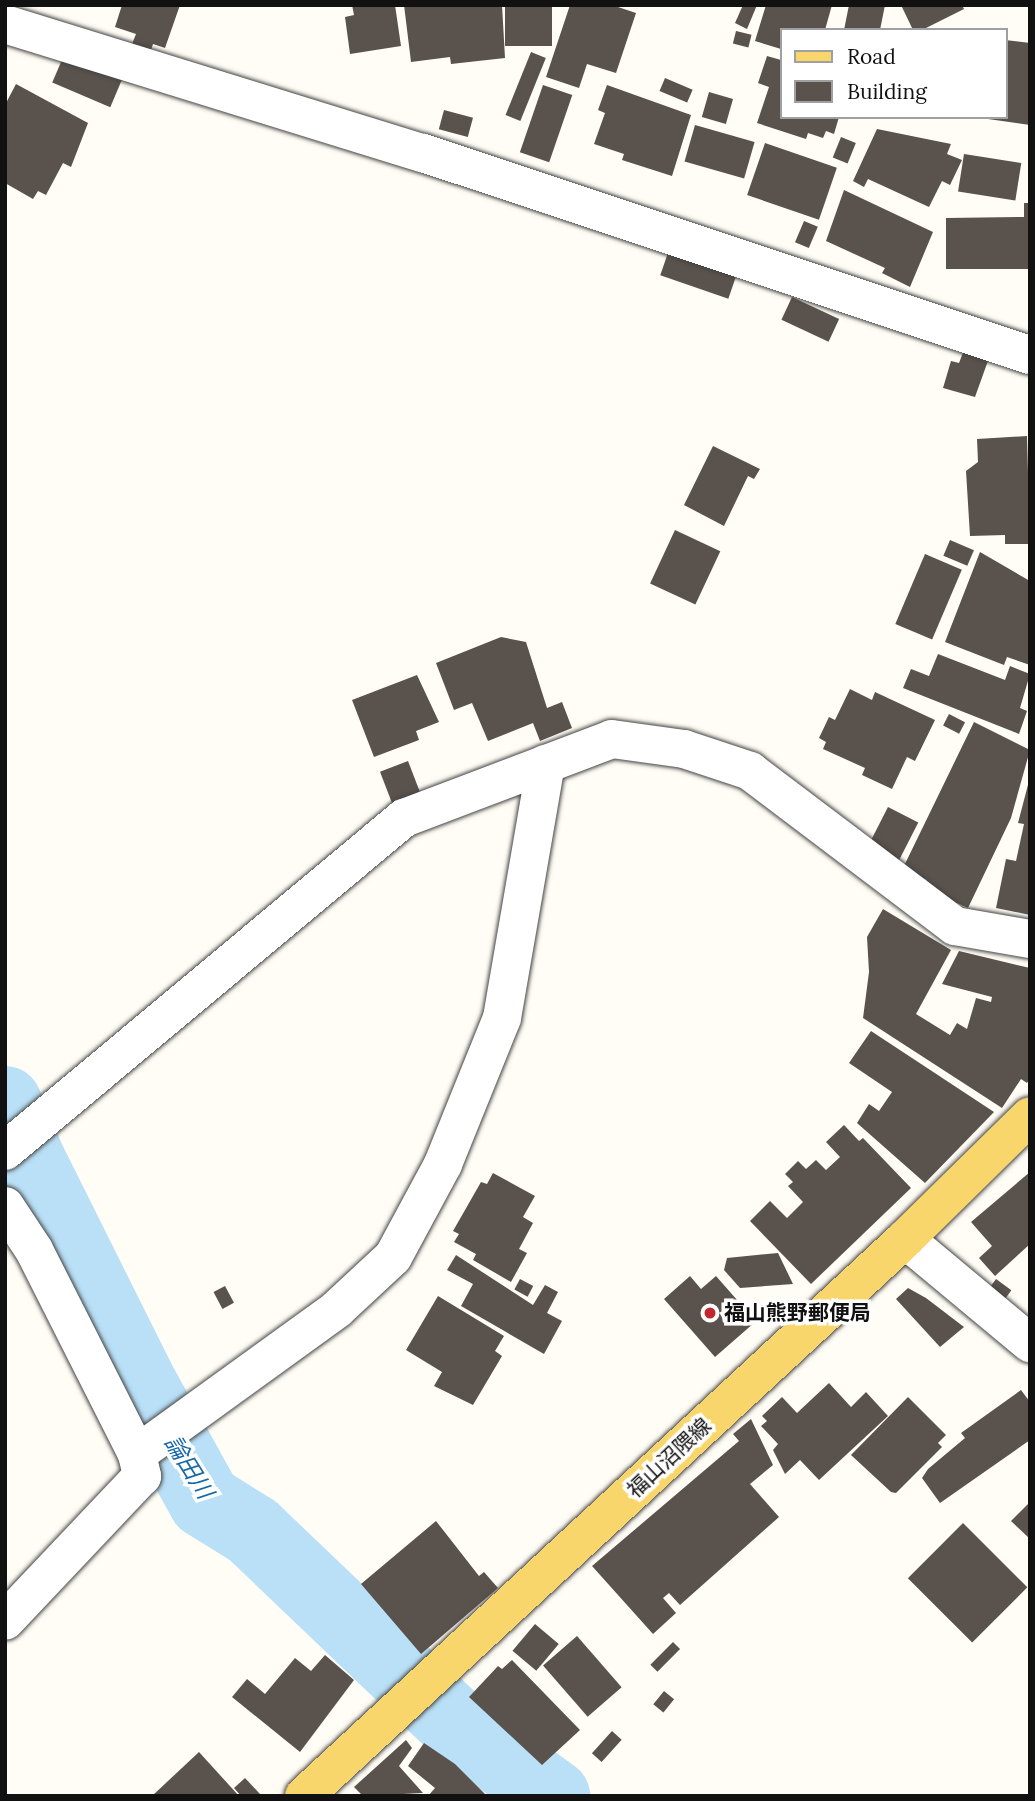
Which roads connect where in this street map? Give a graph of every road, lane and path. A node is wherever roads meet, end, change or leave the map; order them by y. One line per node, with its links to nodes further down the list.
1 (5, 24): 2 (street)
2 (1030, 355)
3 (546, 764): 4 (street); 6 (street); 10 (street)
4 (1030, 939)
5 (1030, 1115): 8 (main road, 福山沼隈線)
6 (5, 1151)
7 (5, 1206): 10 (street)
8 (905, 1239): 9 (street); 12 (main road, 福山沼隈線)
9 (1030, 1343)
10 (144, 1451): 11 (street)
11 (5, 1621)
12 (304, 1796)

